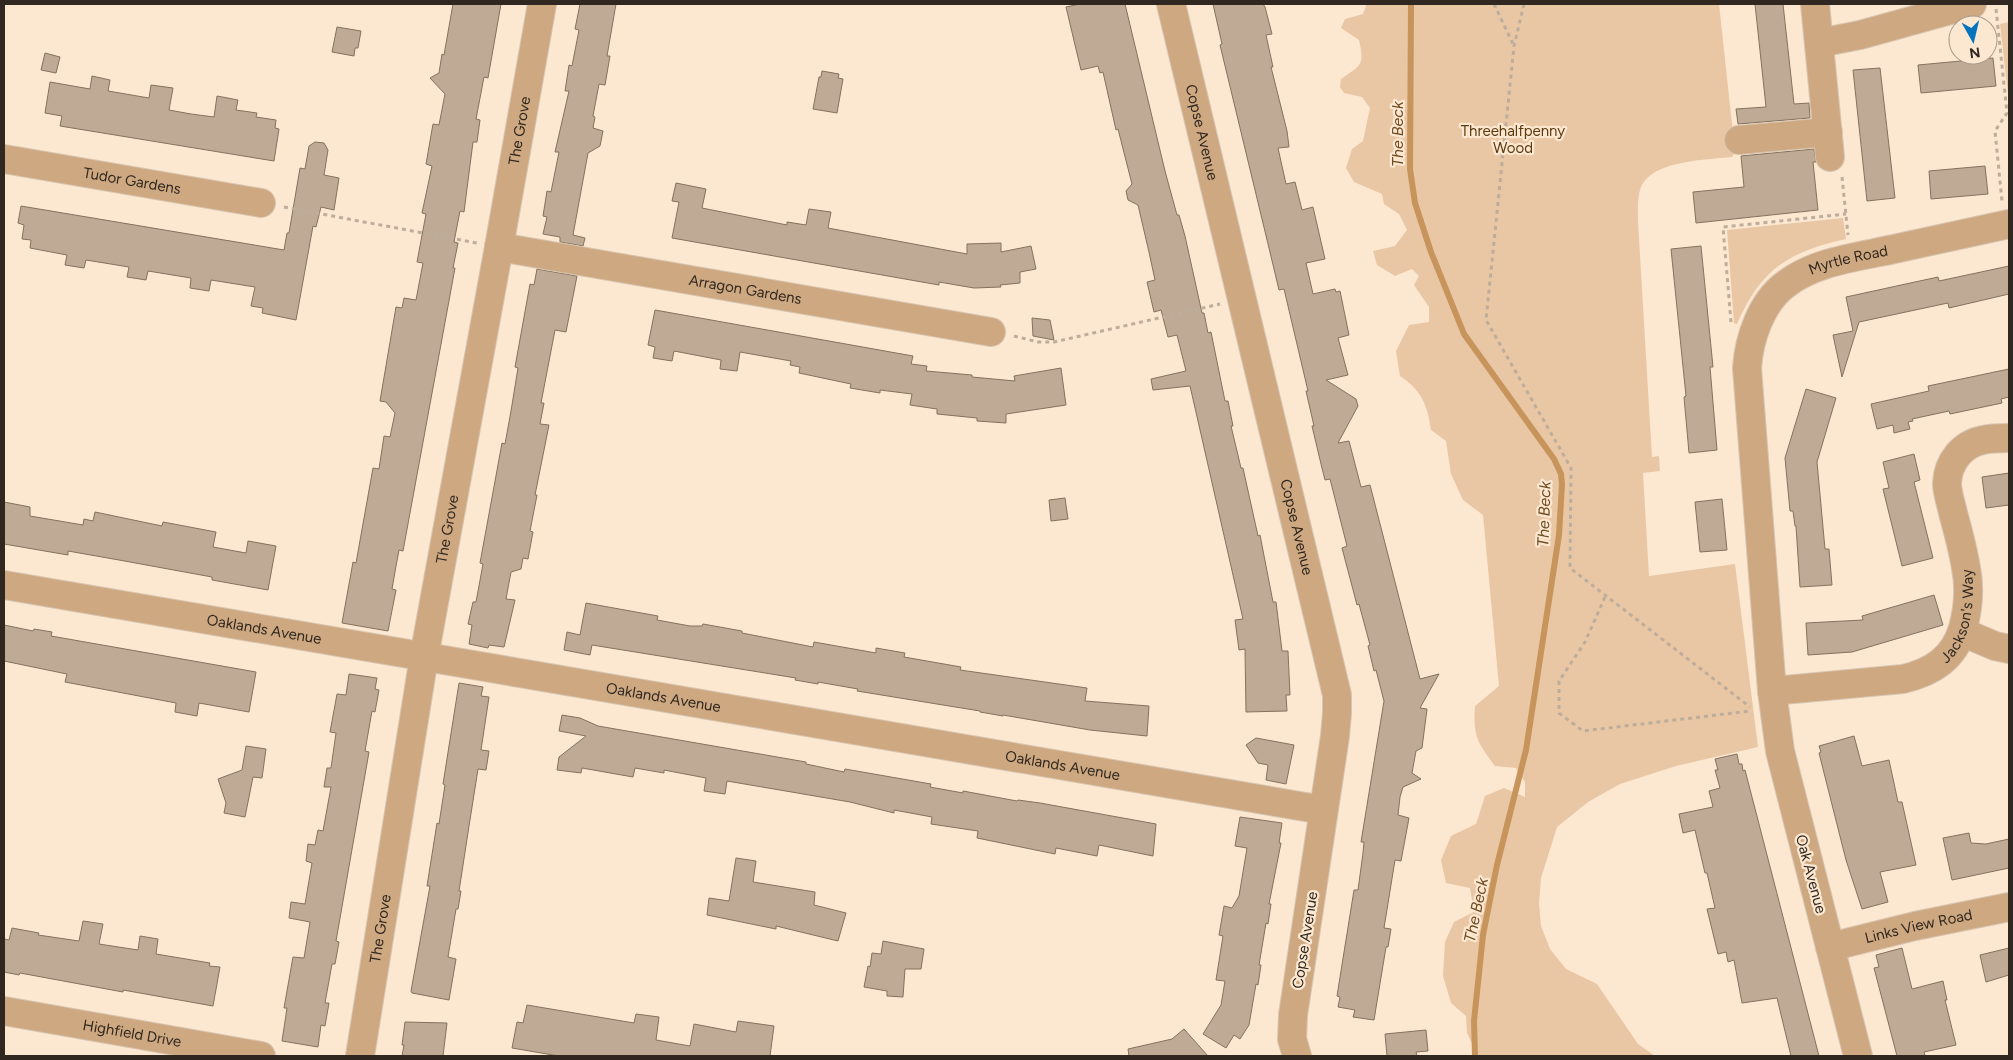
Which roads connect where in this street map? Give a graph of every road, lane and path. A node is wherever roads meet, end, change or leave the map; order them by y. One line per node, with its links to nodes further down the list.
1 (542, 4): 16 (street, The Grove)
2 (1171, 4): 18 (street, Copse Avenue)
3 (1494, 4): 9 (path)
4 (1524, 4): 9 (path)
5 (1815, 4): 8 (street)
6 (1972, 4): 8 (street)
7 (1995, 4): 15 (path)
8 (1819, 43): 11 (street)
9 (1514, 46): 23 (path)
10 (1740, 140): 11 (street)
11 (1829, 144): 14 (path)
12 (4, 158): 13 (street, Tudor Gardens)
13 (261, 203): 16 (path)
14 (1846, 214): 17 (path); 19 (path)
15 (2009, 224): 17 (street, Myrtle Road)
16 (500, 247): 20 (street, Arragon Gardens); 26 (street, The Grove)
17 (1854, 257): 27 (street, Myrtle Road)
18 (1241, 299): 20 (path); 28 (street, Copse Avenue)
19 (1731, 324)
20 (991, 332)
21 (2009, 438): 24 (street, Jackson's Way)
22 (4, 585): 26 (street, Oaklands Avenue)
23 (1605, 597): 23 (path)
24 (1962, 632): 25 (street); 27 (street, Jackson's Way)
25 (2009, 649)
26 (424, 657): 28 (street, Oaklands Avenue); 33 (street, The Grove)
27 (1772, 691): 30 (street, Oak Avenue)
28 (1324, 810): 34 (street, Copse Avenue)
29 (2009, 907): 30 (street, Links View Road)
30 (1830, 947): 35 (street, Oak Avenue)
31 (4, 1012): 32 (street, Highfield Drive)
32 (261, 1056)
33 (360, 1056)
34 (1297, 1056)
35 (1858, 1056)

